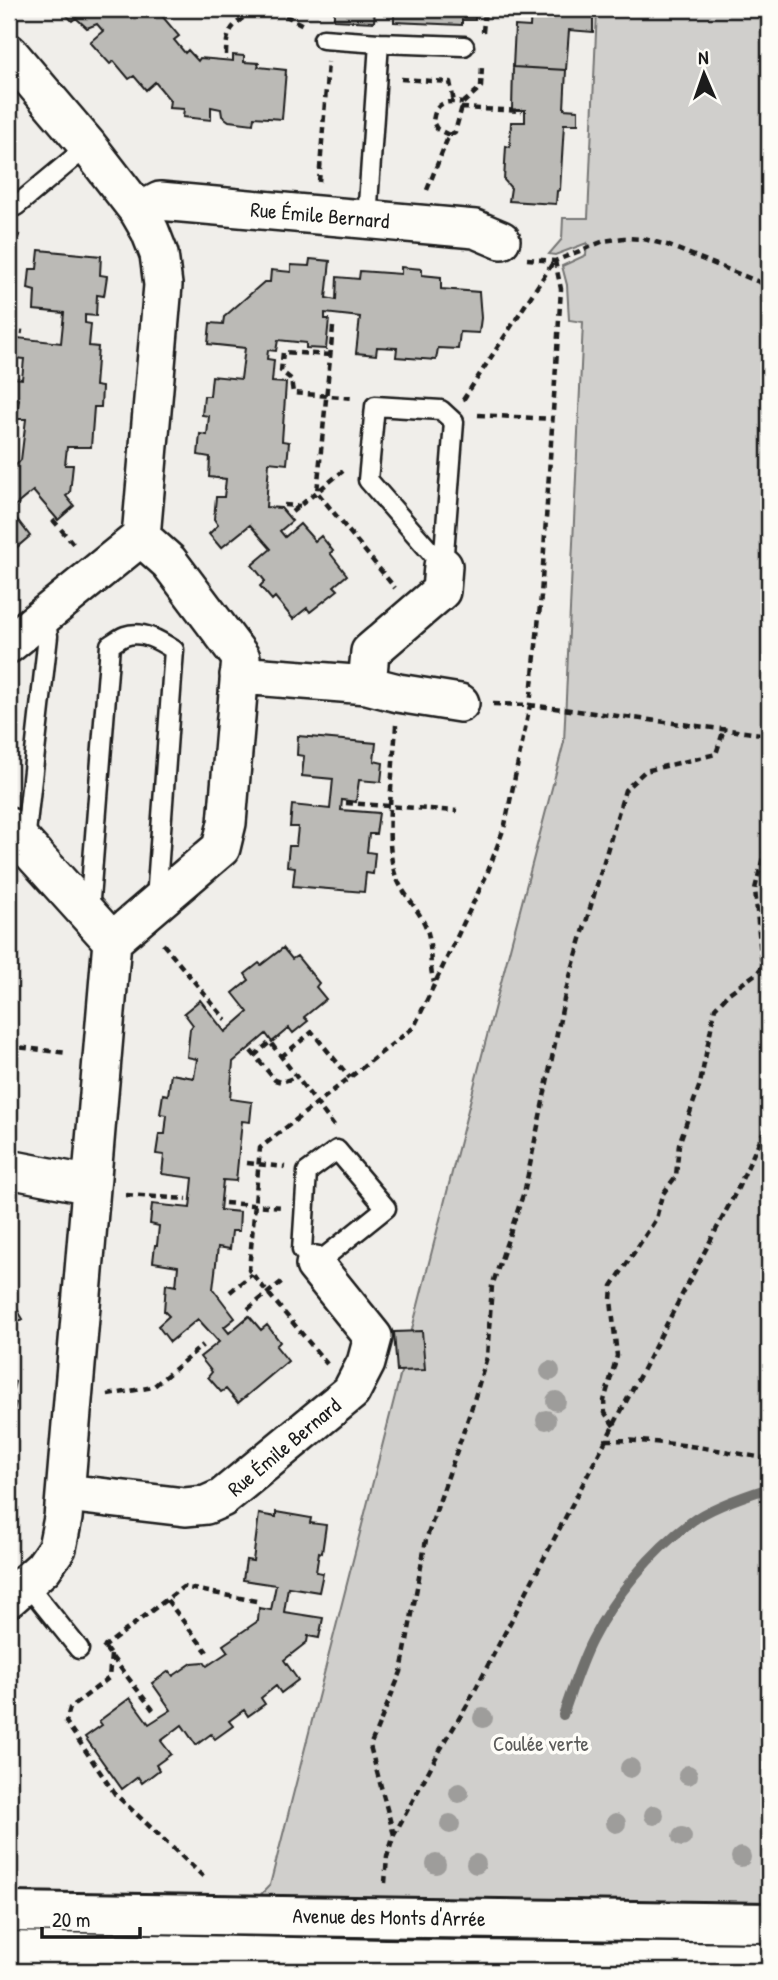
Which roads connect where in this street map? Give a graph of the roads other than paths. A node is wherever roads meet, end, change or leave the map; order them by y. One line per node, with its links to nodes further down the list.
1 (326, 40): 2 (lane)
2 (379, 43): 3 (lane); 8 (lane)
3 (464, 46)
4 (9, 53): 5 (street)
5 (88, 146): 6 (lane); 7 (street)
6 (16, 206)
7 (139, 212): 8 (street, Rue Émile Bernard); 10 (street)
8 (367, 219): 9 (street, Rue Émile Bernard)
9 (508, 249)
10 (141, 537): 12 (street); 14 (street)
11 (443, 566): 11 (lane); 15 (street)
12 (45, 612): 13 (street); 17 (lane)
13 (9, 644)
14 (239, 675): 15 (street); 18 (street)
15 (383, 689): 16 (street)
16 (460, 703)
17 (17, 837): 19 (street)
18 (156, 903): 19 (street); 19 (lane)
19 (108, 929): 21 (street)
20 (9, 1169): 21 (street)
21 (91, 1185): 23 (street)
22 (308, 1257): 22 (lane); 23 (street, Rue Émile Bernard)
23 (66, 1493): 24 (street)
24 (18, 1590): 25 (lane)
25 (79, 1649)
26 (9, 1912): 27 (street, Avenue des Monts d'Arrée)
27 (769, 1923)
28 (9, 1951): 29 (street, Avenue des Monts d'Arrée)
29 (769, 1963)

